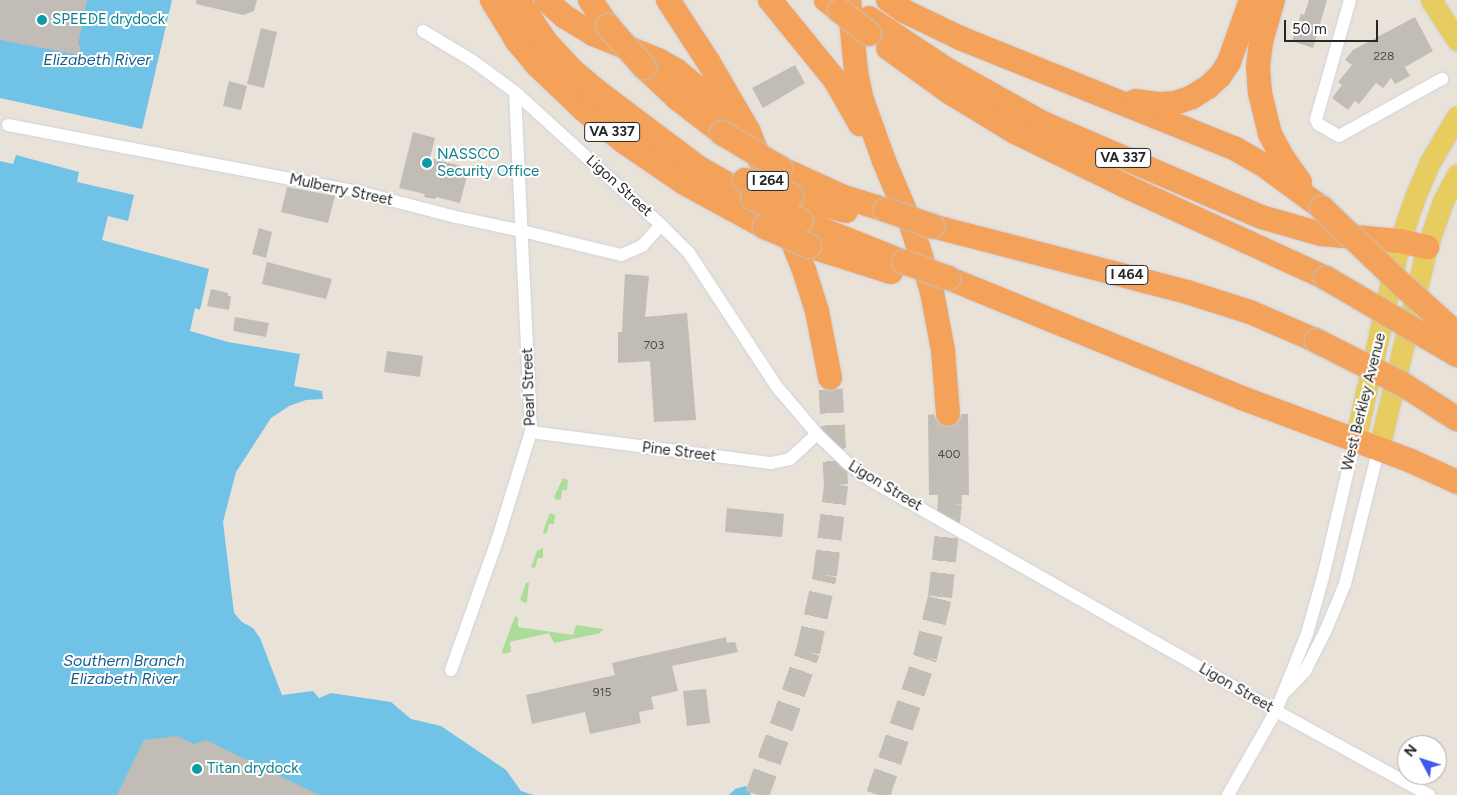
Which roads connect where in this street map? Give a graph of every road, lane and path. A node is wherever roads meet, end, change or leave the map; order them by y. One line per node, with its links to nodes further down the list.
1 (492, 0): 31 (highway, VA 337, bridge)
2 (518, 0): 23 (highway)
3 (546, 0): 27 (highway)
4 (590, 0): 24 (highway, bridge)
5 (668, 0): 27 (highway, I 264)
6 (770, 0): 21 (highway)
7 (888, 0): 18 (highway)
8 (1251, 0): 18 (highway)
9 (1273, 0): 25 (highway)
10 (1350, 0): 16 (street)
11 (1431, 0): 15 (main road)
12 (840, 3): 13 (highway, VA 337); 21 (highway)
13 (869, 26): 29 (highway, VA 337); 33 (highway, bridge)
14 (423, 31): 17 (street, Ligon Street)
15 (1457, 40)
16 (1442, 79)
17 (515, 92): 26 (street, Ligon Street); 28 (street, Pearl Street)
18 (1108, 98): 25 (highway)
19 (1457, 116): 29 (main road, West Berkley Avenue)
20 (8, 125): 28 (street, Mulberry Street)
21 (884, 161): 35 (highway)
22 (1457, 175): 30 (main road, West Berkley Avenue)
23 (749, 189): 24 (highway, bridge); 27 (highway, bridge)
24 (833, 200): 36 (highway, I 464, bridge)
25 (1322, 208): 32 (highway, bridge)
26 (662, 224): 28 (street, Mulberry Street); 38 (street, Ligon Street)
27 (795, 226): 31 (highway); 34 (highway, I 264)
28 (522, 231): 37 (street, Pearl Street)
29 (1400, 241): 30 (highway); 39 (main road, West Berkley Avenue)
30 (1427, 247): 40 (main road, West Berkley Avenue)
31 (854, 255): 39 (highway, VA 337)
32 (1457, 334)
33 (1457, 355)
34 (830, 378)
35 (948, 414)
36 (1457, 419)
37 (531, 432): 38 (street, Pine Street); 42 (street, Pearl Street)
38 (817, 434): 44 (street, Ligon Street)
39 (1355, 440): 40 (highway, VA 337); 43 (street, West Berkley Avenue)
40 (1379, 448): 41 (highway); 43 (street, West Berkley Avenue)
41 (1457, 482)
42 (451, 670)
43 (1283, 694): 44 (street, West Berkley Avenue)
44 (1276, 711): 45 (street, West Berkley Avenue); 46 (street, Ligon Street)
45 (1228, 795)
46 (1429, 795)

